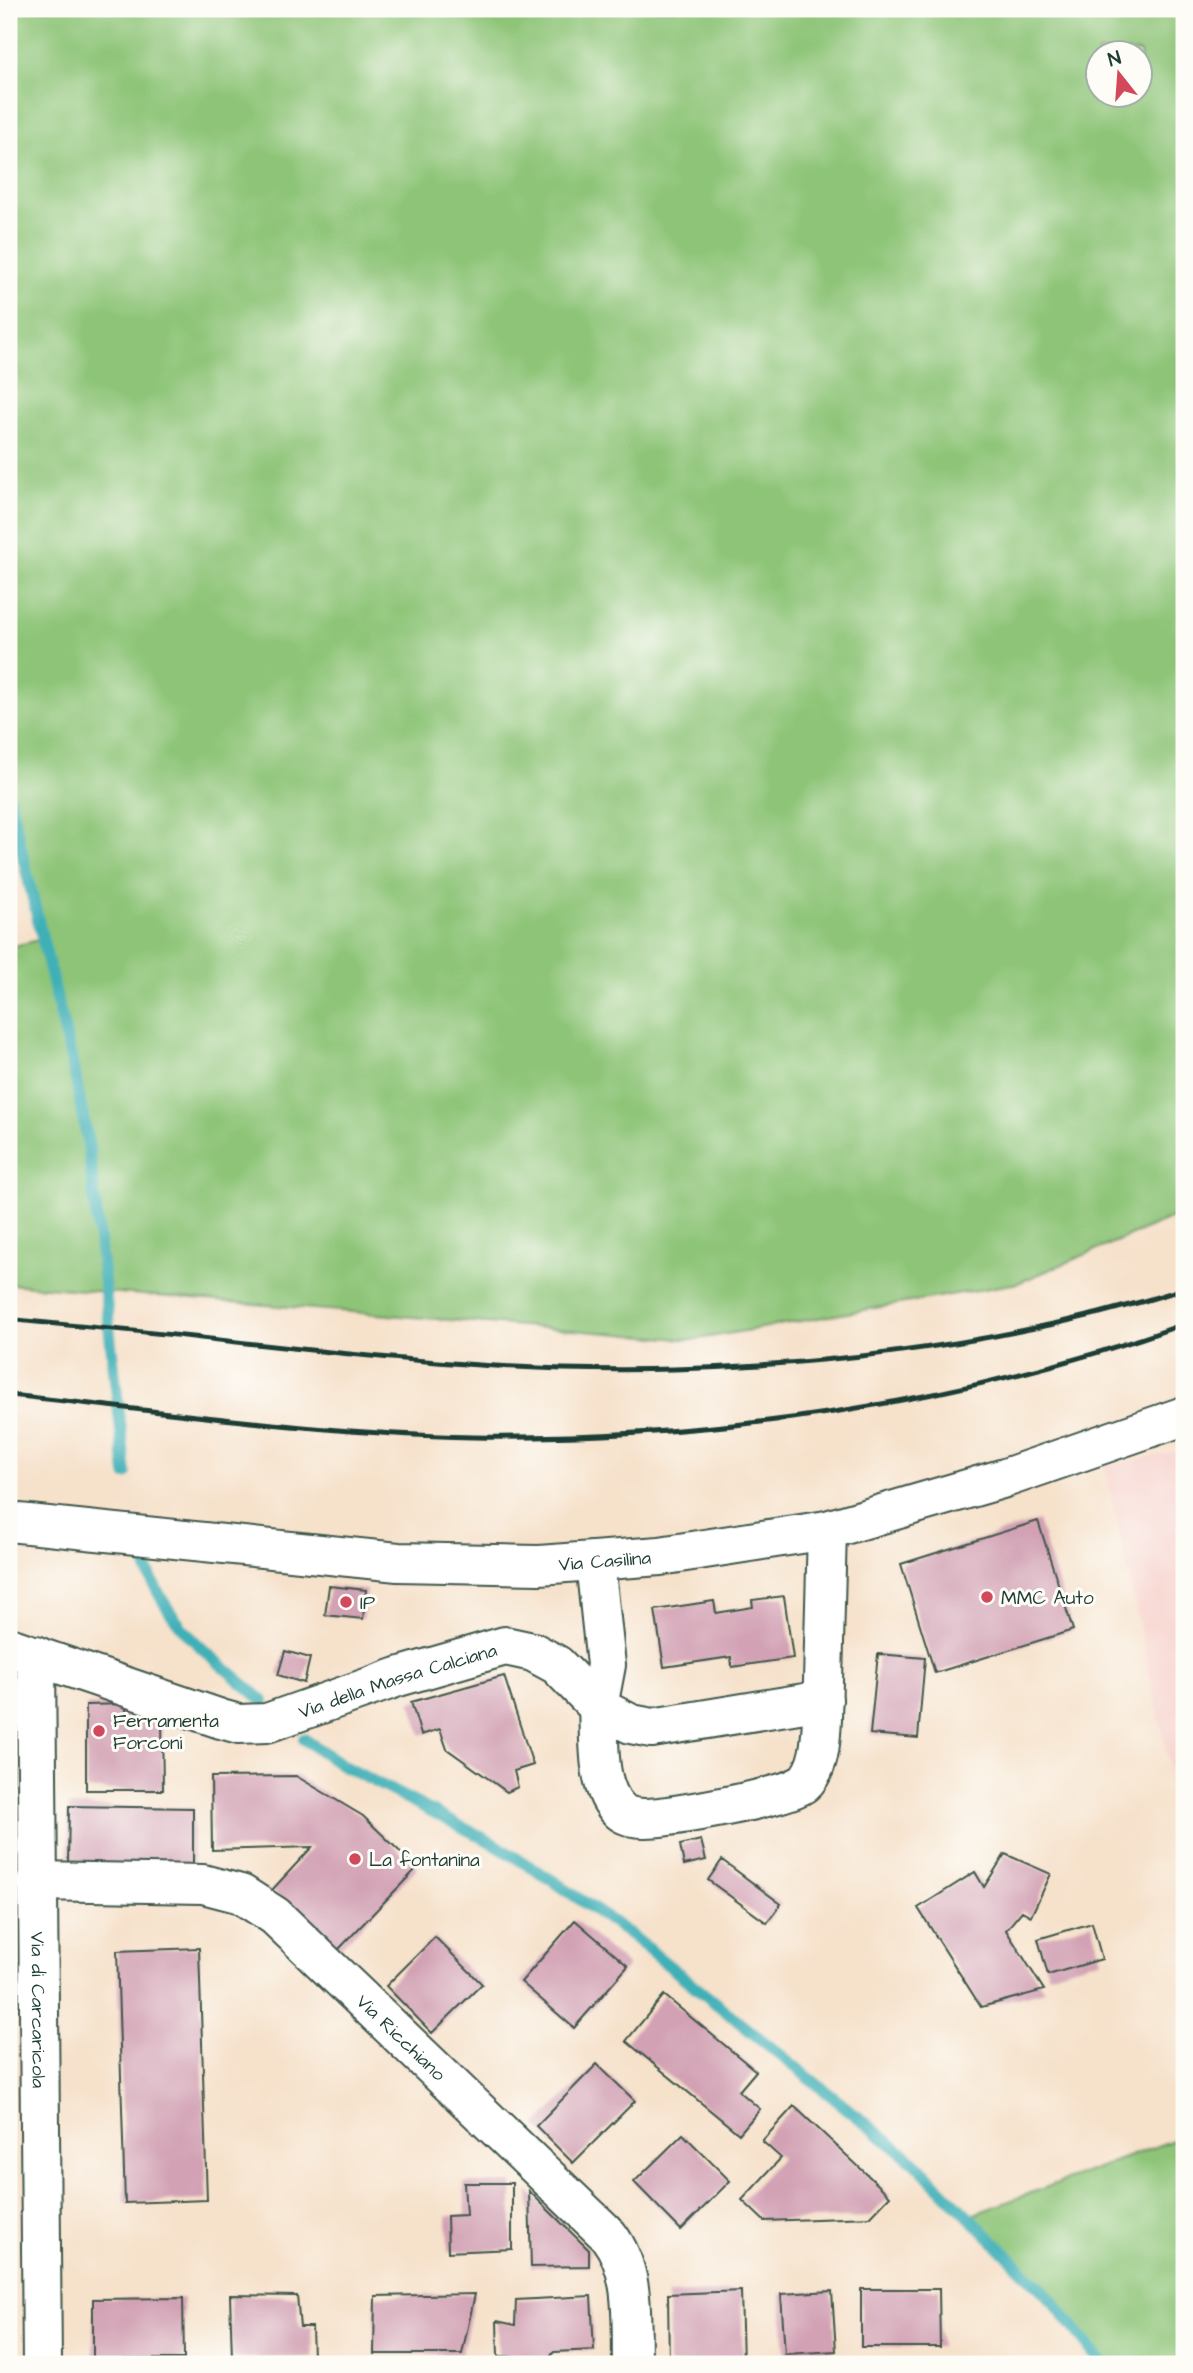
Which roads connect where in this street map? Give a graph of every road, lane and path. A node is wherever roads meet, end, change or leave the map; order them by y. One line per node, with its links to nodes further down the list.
1 (1184, 1416): 3 (street, Via Casilina)
2 (9, 1522): 4 (street, Via Casilina)
3 (827, 1530): 4 (street, Via Casilina); 6 (street)
4 (595, 1562): 7 (street)
5 (22, 1651): 7 (street, Via della Massa Calciana); 8 (street, Via di Carcaricola)
6 (823, 1700): 7 (street, Via della Massa Calciana); 7 (street)
7 (598, 1707)
8 (36, 1881): 9 (street, Via di Carcaricola); 11 (street, Via Ricchiano)
9 (24, 2106): 10 (street, Via di Carcaricola)
10 (42, 2364)
11 (632, 2364)

